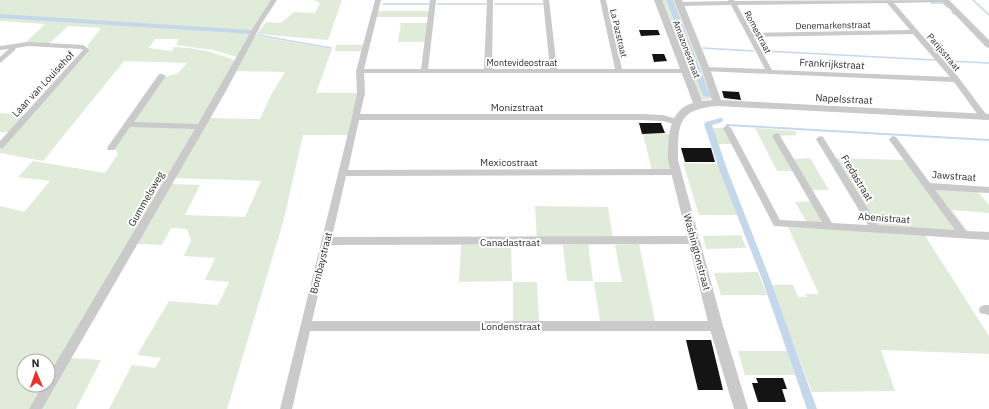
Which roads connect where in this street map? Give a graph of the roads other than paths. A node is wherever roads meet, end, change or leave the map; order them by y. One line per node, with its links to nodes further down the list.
1 (274, 0): 35 (street, Gummelsweg)
2 (378, 0): 22 (street, Bombaystraat)
3 (433, 0): 20 (street)
4 (490, 0): 23 (street)
5 (546, 0): 24 (street)
6 (603, 0): 21 (street, La Pazstraat)
7 (658, 0): 25 (street, Amazonestraat)
8 (888, 0): 9 (street); 11 (street); 12 (street, Parijsstraat)
9 (945, 0): 14 (street)
10 (679, 2): 11 (street); 19 (street)
11 (732, 2): 13 (street, Romestraat)
12 (916, 32): 13 (street, Denemarkenstraat); 28 (street, Parijsstraat)
13 (750, 35): 26 (street, Romestraat)
14 (989, 45)
15 (0, 48): 16 (street, Laan van Louisehof)
16 (13, 48): 17 (street, Laan van Louisehof); 18 (street); 40 (street, Laan van Louisehof)
17 (0, 52)
18 (0, 62)
19 (706, 69): 26 (street, Frankrijkstraat); 29 (street)
20 (424, 70): 22 (street, Montevideostraat); 23 (street, Montevideostraat)
21 (619, 70): 24 (street, Montevideostraat); 25 (street, Montevideostraat)
22 (360, 71): 31 (street, Bombaystraat)
23 (488, 71): 24 (street, Montevideostraat)
24 (554, 71)
25 (684, 71): 30 (street, Amazonestraat)
26 (769, 72): 28 (street, Frankrijkstraat)
27 (162, 76): 34 (street)
28 (956, 80): 32 (street, Parijsstraat)
29 (717, 103): 30 (street, Napelsstraat); 32 (street, Napelsstraat)
30 (698, 104): 33 (street, Washingtonstraat)
31 (356, 117): 33 (street, Monizstraat); 43 (street, Bombaystraat)
32 (987, 119)
33 (677, 122): 42 (street, Washingtonstraat)
34 (128, 124): 35 (street); 41 (street)
35 (201, 127): 54 (street, Gummelsweg)
36 (727, 128): 46 (street, Abenistraat)
37 (776, 136): 46 (street)
38 (820, 139): 47 (street, Fredastraat)
39 (893, 139): 44 (street, Jawstraat)
40 (0, 146)
41 (111, 148)
42 (676, 172): 43 (street, Mexicostraat); 50 (street, Washingtonstraat)
43 (343, 173): 51 (street, Bombaystraat)
44 (927, 186): 45 (street, Jawstraat); 48 (street)
45 (989, 190)
46 (829, 226): 47 (street, Abenistraat)
47 (875, 229): 48 (street, Abenistraat)
48 (963, 234): 49 (street, Abenistraat)
49 (989, 236)
50 (694, 240): 51 (street, Canadastraat); 53 (street, Washingtonstraat)
51 (327, 241): 52 (street, Bombaystraat)
52 (306, 326): 53 (street, Londenstraat); 55 (street, Bombaystraat)
53 (716, 326): 56 (street, Washingtonstraat)
54 (35, 409)
55 (286, 409)
56 (741, 409)

